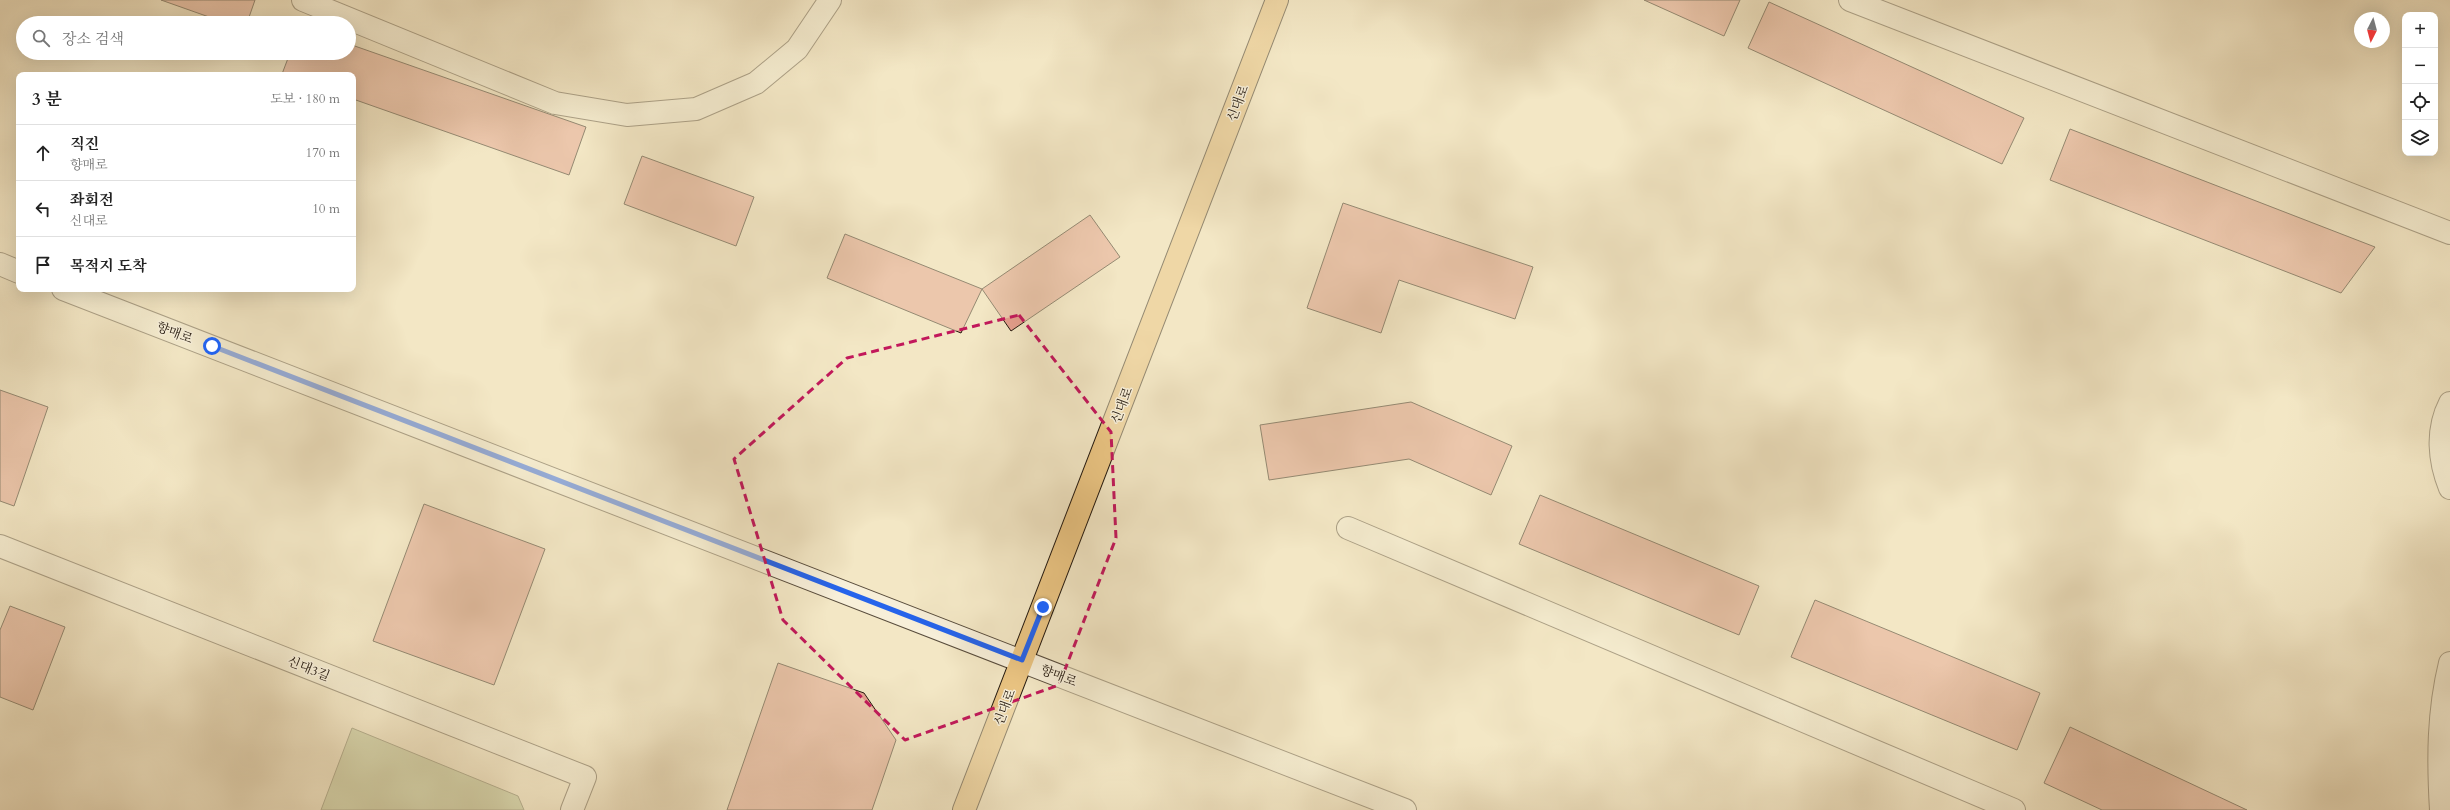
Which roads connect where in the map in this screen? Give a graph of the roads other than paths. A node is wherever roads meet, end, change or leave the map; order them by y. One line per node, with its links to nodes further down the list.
1 (303, 0): 5 (street)
2 (830, 0): 6 (street)
3 (1277, 0): 15 (main road, 신대로)
4 (1850, 0): 7 (street)
5 (342, 16)
6 (356, 22)
7 (2450, 233)
8 (0, 264): 9 (street)
9 (16, 271)
10 (71, 292): 15 (street, 향매로)
11 (2450, 402): 12 (street)
12 (2450, 488)
13 (1348, 528): 20 (street)
14 (0, 546): 17 (street, 신대3길)
15 (1022, 660): 18 (main road, 신대로); 19 (street, 향매로)
16 (2450, 663): 21 (street)
17 (572, 810)
18 (964, 810)
19 (1405, 810)
20 (2014, 810)
21 (2441, 810)

